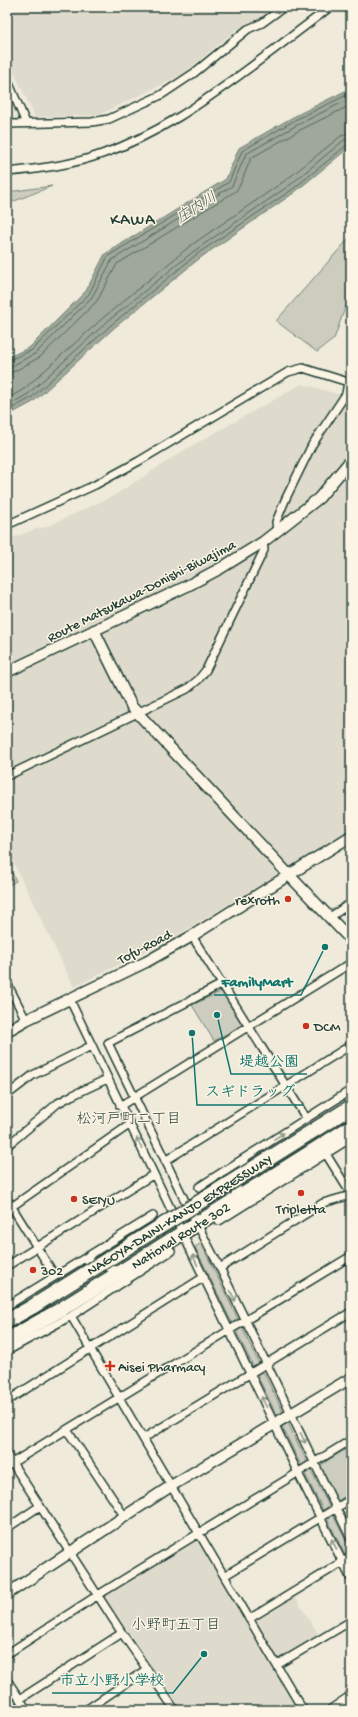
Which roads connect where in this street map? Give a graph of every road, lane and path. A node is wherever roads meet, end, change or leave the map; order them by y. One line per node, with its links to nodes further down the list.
1 (284, 7): 4 (street)
2 (330, 7): 6 (street)
3 (7, 79): 4 (street)
4 (26, 123): 5 (street)
5 (7, 124)
6 (7, 172)
7 (349, 380): 9 (street); 10 (street)
8 (351, 460): 10 (street, Route Matsukawa-Donishi-Biwajima)
9 (7, 525)
10 (277, 531): 11 (street, Route Matsukawa-Donishi-Biwajima)
11 (263, 542): 12 (street, Route Matsukawa-Donishi-Biwajima); 14 (street)
12 (94, 630): 13 (street, Route Matsukawa-Donishi-Biwajima); 14 (street)
13 (7, 672)
14 (138, 713): 15 (street); 17 (street)
15 (7, 776)
16 (351, 836): 17 (street, Tofu-Road)
17 (289, 875): 19 (street); 20 (street, Tofu-Road)
18 (351, 904): 19 (street)
19 (330, 917): 21 (street)
20 (192, 936): 24 (street); 25 (street, Tofu-Road)
21 (351, 940)
22 (351, 963): 27 (street)
23 (7, 983): 26 (street)
24 (222, 984): 27 (street); 35 (street)
25 (70, 1000): 26 (street, Tofu-Road); 30 (street)
26 (26, 1020): 28 (street, Tofu-Road)
27 (248, 1027): 32 (street); 35 (street)
28 (7, 1031)
29 (351, 1045): 32 (street)
30 (91, 1046): 31 (street); 34 (street)
31 (107, 1079): 36 (street); 43 (street)
32 (286, 1086): 39 (street); 46 (street)
33 (351, 1090): 39 (street)
34 (7, 1095)
35 (134, 1097): 36 (street); 46 (street)
36 (120, 1106): 40 (street)
37 (351, 1107): 59 (highway, NAGOYA-DAINI-KANJO EXPRESSWAY, bridge)
38 (351, 1117): 74 (highway, NAGOYA-DAINI-KANJO EXPRESSWAY)
39 (306, 1118): 45 (street, one-way to 39)
40 (130, 1125): 47 (street, one-way to 40); 53 (street)
41 (351, 1127): 48 (highway, National Route 302)
42 (351, 1138): 44 (street)
43 (7, 1146)
44 (326, 1154): 48 (street); 50 (street)
45 (246, 1157): 49 (street); 52 (street)
46 (165, 1161): 56 (street)
47 (154, 1174): 57 (street); 58 (street)
48 (266, 1186): 52 (highway, National Route 302); 55 (street)
49 (199, 1187)
50 (351, 1195): 64 (street)
51 (7, 1199): 53 (street)
52 (233, 1201): 56 (highway, National Route 302)
53 (9, 1208): 58 (street)
54 (153, 1216): 62 (street)
55 (219, 1221)
56 (197, 1224): 57 (highway, National Route 302); 64 (street)
57 (183, 1233): 65 (highway, National Route 302); 67 (street, one-way to 57)
58 (38, 1248): 63 (street); 66 (street)
59 (124, 1249): 69 (highway, bridge); 72 (highway, NAGOYA-DAINI-KANJO EXPRESSWAY, bridge)
60 (171, 1251): 71 (street)
61 (351, 1256): 73 (street)
62 (84, 1258): 65 (street); 66 (street)
63 (7, 1266)
64 (220, 1268): 73 (street, one-way to 73)
65 (121, 1272): 76 (highway, National Route 302)
66 (55, 1276): 68 (street)
67 (204, 1277): 75 (street); 77 (street)
68 (7, 1306)
69 (7, 1312)
70 (351, 1312): 79 (street)
71 (71, 1316): 77 (street); 78 (street)
72 (7, 1321)
73 (246, 1321): 75 (street); 79 (street)
74 (7, 1330)
75 (230, 1331): 80 (street); 82 (street)
76 (7, 1340)
77 (90, 1348): 82 (street); 83 (street)
78 (7, 1351)
79 (266, 1364): 80 (street); 84 (street)
80 (250, 1374): 85 (street, one-way to 80); 87 (street)
81 (351, 1378): 84 (street)
82 (120, 1398): 86 (street); 87 (street)
83 (7, 1401)
84 (291, 1414): 85 (street); 90 (street, one-way to 90)
85 (274, 1424): 92 (street); 93 (street)
86 (67, 1430): 91 (street); 97 (street)
87 (144, 1438): 93 (street)
88 (351, 1440): 90 (street)
89 (7, 1455): 91 (street)
90 (314, 1463): 92 (street); 96 (street)
91 (10, 1465): 95 (street)
92 (298, 1473): 98 (street); 100 (street)
93 (172, 1486): 97 (street); 100 (street)
94 (351, 1499): 96 (street)
95 (40, 1506): 99 (street); 102 (street)
96 (336, 1508): 98 (street); 101 (street)
97 (125, 1517): 102 (street)
98 (320, 1517): 104 (street, one-way to 98); 105 (street)
99 (7, 1528)
100 (199, 1533): 105 (street); 108 (street)
101 (351, 1539)
102 (70, 1553): 107 (street); 108 (street)
103 (351, 1557): 104 (street)
104 (343, 1562): 106 (street); 109 (street)
105 (224, 1576): 109 (street)
106 (351, 1579)
107 (7, 1594)
108 (98, 1595): 111 (street); 112 (street)
109 (249, 1619): 113 (street)
110 (351, 1620): 113 (street)
111 (122, 1633): 114 (street); 117 (street)
112 (7, 1654)
113 (277, 1665): 121 (street)
114 (147, 1669): 119 (street); 120 (street)
115 (7, 1680): 117 (street)
116 (351, 1696): 122 (street)
117 (20, 1699): 118 (street)
118 (27, 1710)
119 (86, 1710)
120 (175, 1710)
121 (303, 1710)
122 (332, 1710)

